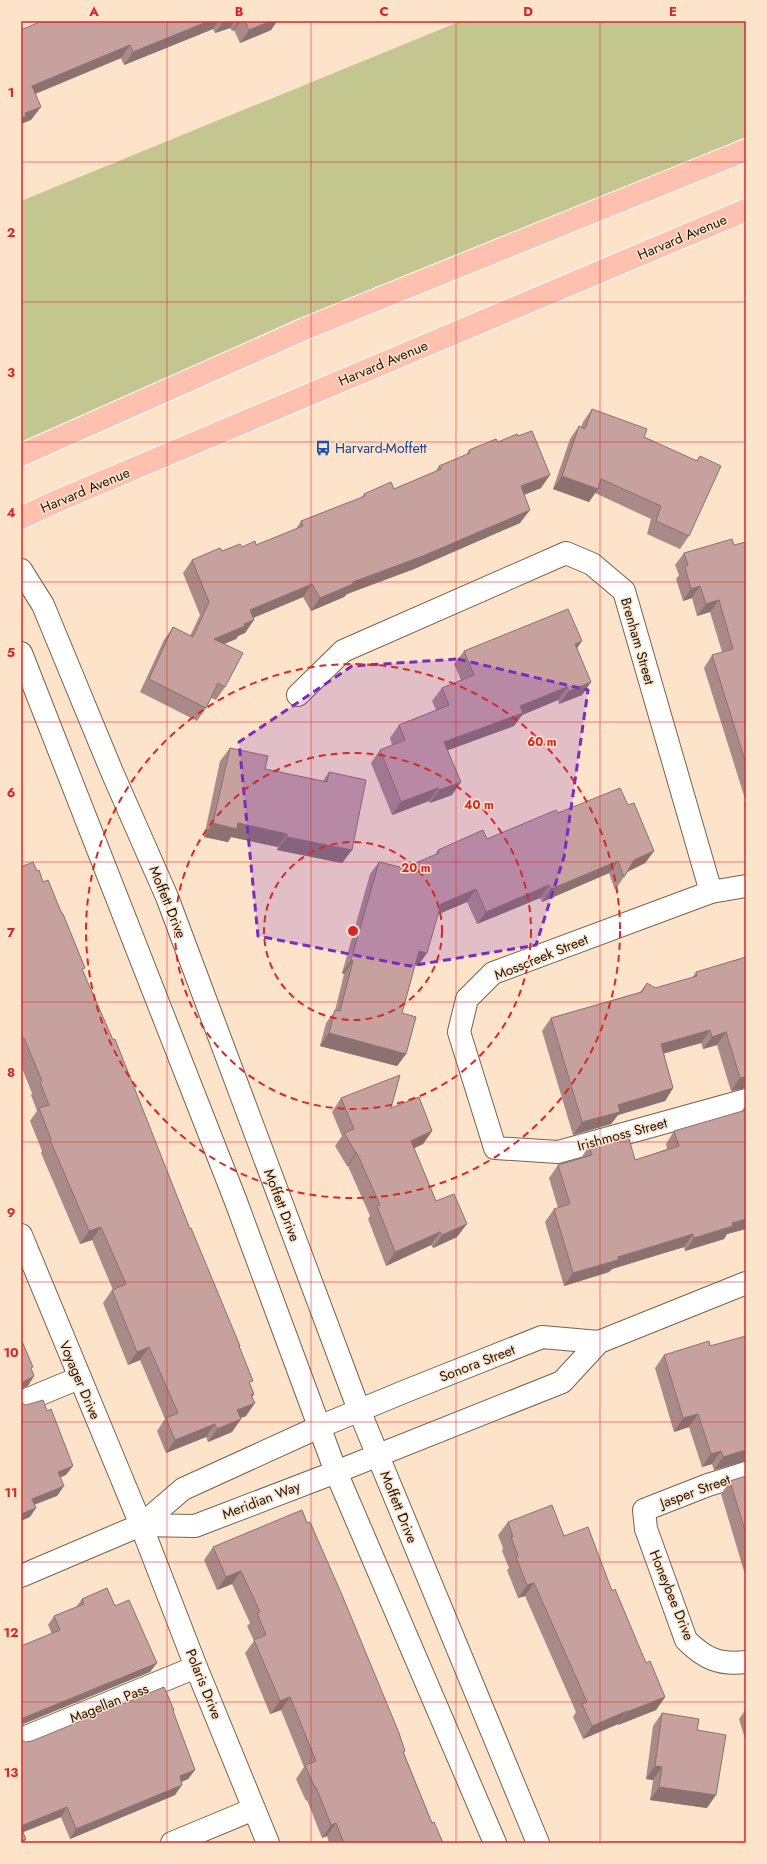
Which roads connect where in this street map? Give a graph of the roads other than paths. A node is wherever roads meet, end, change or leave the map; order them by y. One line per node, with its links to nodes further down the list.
1 (746, 150): 3 (main road)
2 (746, 210): 4 (main road, Harvard Avenue)
3 (21, 455)
4 (21, 518)
5 (21, 570): 17 (street, Moffett Drive)
6 (21, 653): 18 (street)
7 (298, 695): 9 (street, Brenham Street)
8 (746, 886): 9 (street, Mosscreek Street)
9 (711, 892): 11 (street, Mosscreek Street)
10 (746, 1100): 11 (street, Irishmoss Street)
11 (495, 1148)
12 (21, 1235): 15 (street, Voyager Drive)
13 (746, 1283): 14 (street, Sonora Street)
14 (599, 1342): 17 (street, Sonora Street); 19 (street, Sonora Street)
15 (79, 1378): 16 (street); 23 (street, Voyager Drive)
16 (21, 1402)
17 (359, 1410): 18 (street, Meridian Way); 19 (street, Moffett Drive)
18 (319, 1427): 20 (street); 23 (street, Meridian Way)
19 (377, 1455): 20 (street, Meridian Way); 32 (street, Moffett Drive)
20 (336, 1472): 23 (street, Meridian Way); 31 (street)
21 (746, 1472): 22 (street, Jasper Street)
22 (644, 1510): 25 (street, Honeybee Drive)
23 (141, 1525): 24 (street, Meridian Way); 26 (street, Polaris Drive)
24 (21, 1576)
25 (746, 1662)
26 (196, 1666): 27 (street, Magellan Pass); 28 (street, Polaris Drive)
27 (21, 1739)
28 (254, 1809): 29 (street); 30 (street, Polaris Drive)
29 (172, 1843)
30 (268, 1843)
31 (495, 1843)
32 (538, 1843)

